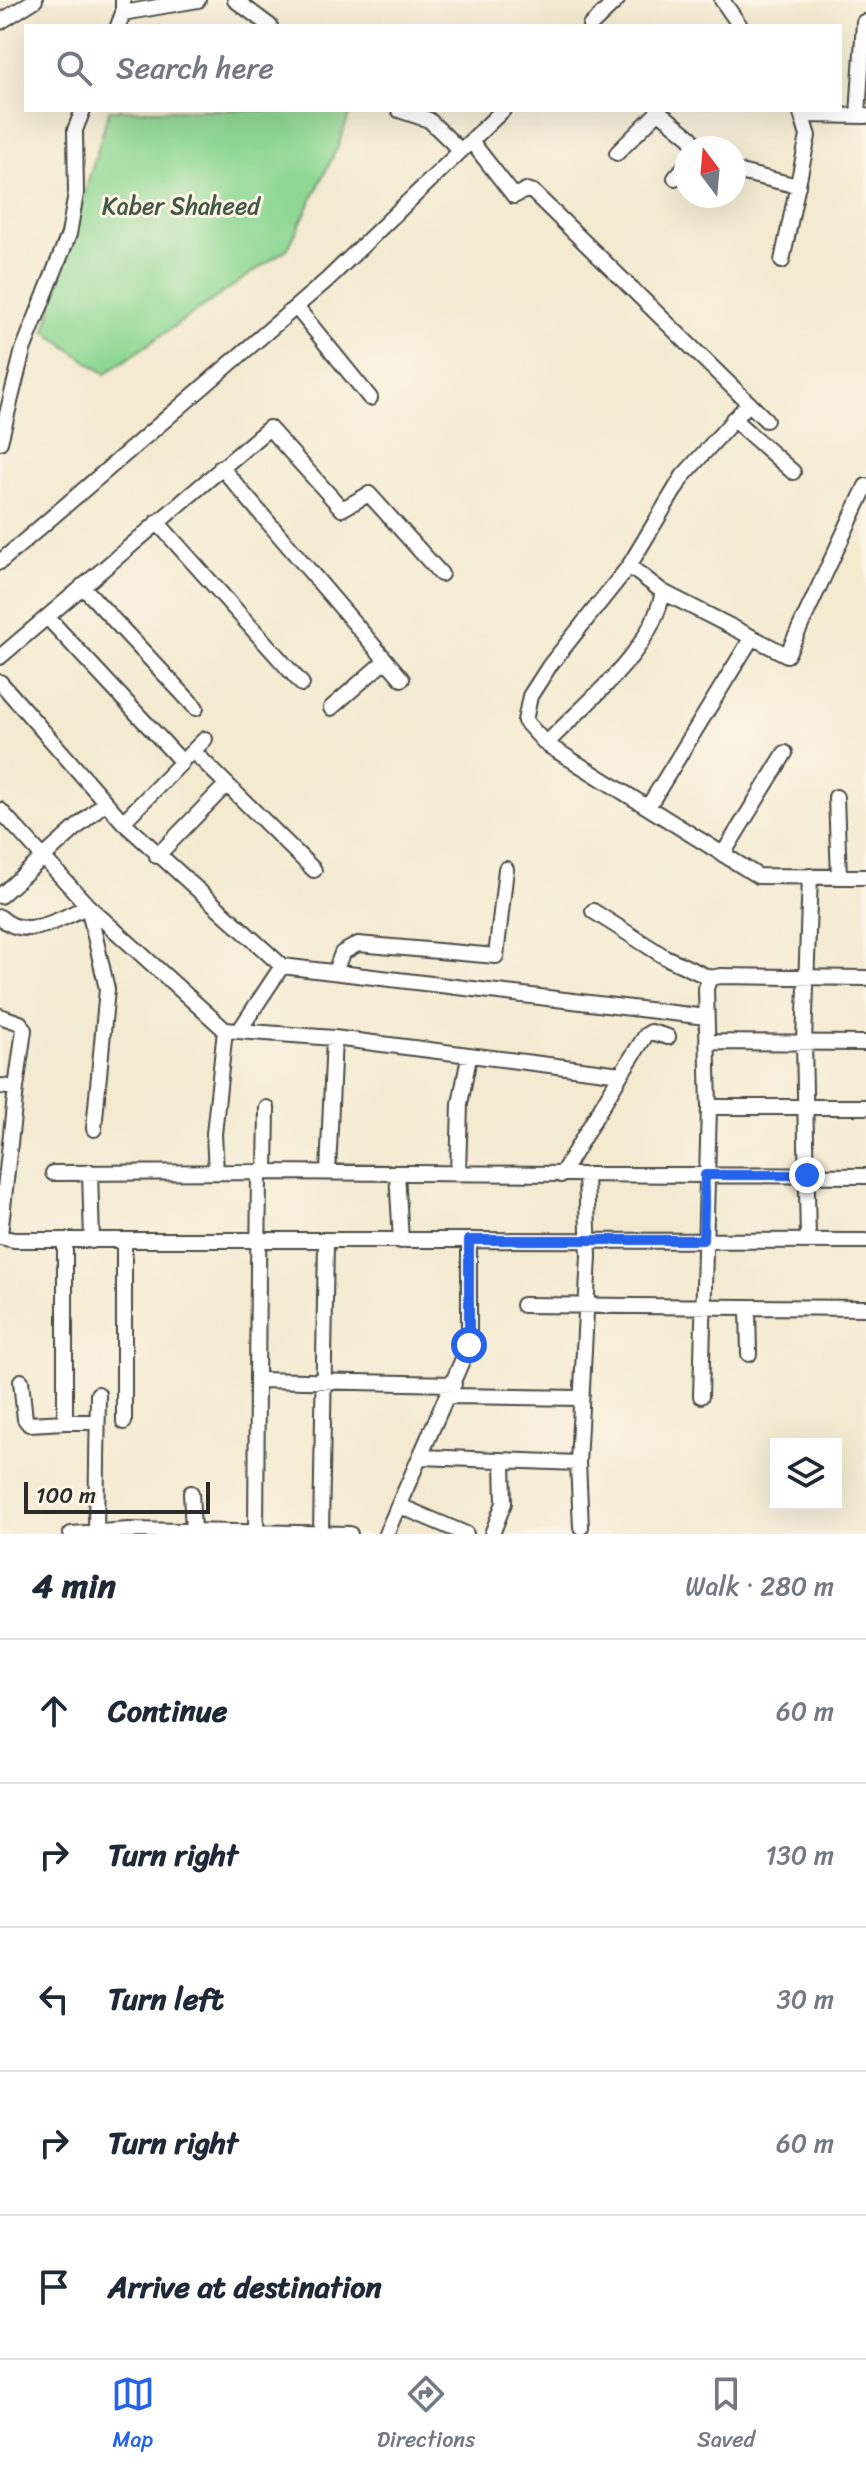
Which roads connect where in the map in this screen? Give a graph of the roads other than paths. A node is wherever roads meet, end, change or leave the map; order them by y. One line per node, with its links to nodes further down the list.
1 (35, 0): 7 (street)
2 (198, 0): 6 (street)
3 (235, 0): 9 (street)
4 (617, 0): 10 (street)
5 (722, 0): 11 (street)
6 (121, 13)
7 (0, 22)
8 (864, 22): 18 (street)
9 (267, 24)
10 (592, 24)
11 (739, 24)
12 (82, 112): 30 (street)
13 (405, 112): 20 (street)
14 (501, 112): 20 (street)
15 (656, 112): 21 (street)
16 (660, 112): 19 (street)
17 (802, 113): 18 (street); 23 (street)
18 (862, 116)
19 (689, 136)
20 (466, 146): 25 (street); 27 (street)
21 (617, 153)
22 (746, 173): 23 (street)
23 (798, 186): 24 (street)
24 (782, 261)
25 (296, 307): 26 (street); 35 (street)
26 (370, 398)
27 (749, 403): 28 (street); 29 (street)
28 (733, 419): 32 (street); 36 (street)
29 (766, 420)
30 (0, 442)
31 (221, 467): 34 (street); 37 (street); 43 (street)
32 (793, 472)
33 (866, 486): 41 (street)
34 (157, 522): 38 (street); 46 (street)
35 (0, 562)
36 (629, 566): 39 (street); 50 (street)
37 (441, 574)
38 (82, 586): 40 (street); 47 (street)
39 (663, 592): 41 (street); 50 (street)
40 (47, 617): 42 (street); 52 (street)
41 (751, 639): 56 (street)
42 (0, 657)
43 (386, 660): 44 (street); 48 (street)
44 (402, 679)
45 (0, 682): 55 (street)
46 (302, 684)
47 (196, 708)
48 (331, 708)
49 (205, 739): 52 (street)
50 (546, 744): 56 (street)
51 (785, 753): 59 (street)
52 (187, 757): 53 (street); 58 (street)
53 (227, 784): 60 (street); 63 (street)
54 (836, 797): 65 (street)
55 (104, 803): 58 (street); 61 (street)
56 (648, 807): 59 (street)
57 (0, 810): 61 (street)
58 (123, 822): 60 (street)
59 (723, 854): 64 (street)
60 (157, 856): 71 (street)
61 (43, 857): 67 (street); 68 (street)
62 (506, 869): 72 (street)
63 (314, 870)
64 (810, 876): 65 (street); 73 (street)
65 (839, 877): 66 (street)
66 (866, 877)
67 (0, 896)
68 (88, 906): 70 (street); 78 (street); 92 (street)
69 (593, 911): 74 (street)
70 (0, 917)
71 (282, 966): 72 (street); 78 (street)
72 (335, 972): 77 (street)
73 (807, 977): 74 (street); 75 (street); 82 (street)
74 (710, 978): 77 (street)
75 (866, 978)
76 (0, 1016): 87 (street)
77 (706, 1017): 81 (street)
78 (232, 1030): 80 (street); 95 (street)
79 (668, 1037): 85 (street)
80 (334, 1038): 84 (street); 97 (street)
81 (707, 1042): 82 (street); 88 (street)
82 (804, 1042): 83 (street); 89 (street)
83 (866, 1043)
84 (469, 1057): 85 (street); 100 (street)
85 (621, 1074): 101 (street)
86 (0, 1086): 87 (street)
87 (16, 1088): 93 (street)
88 (709, 1107): 89 (street); 102 (street)
89 (804, 1107): 90 (street); 103 (street)
90 (866, 1107)
91 (267, 1108): 96 (street)
92 (94, 1129)
93 (4, 1167): 106 (street)
94 (90, 1172): 95 (street); 98 (street); 112 (street)
95 (216, 1172): 96 (street)
96 (263, 1172): 97 (street); 117 (street)
97 (328, 1172): 99 (street)
98 (53, 1173)
99 (397, 1173): 100 (street); 113 (street)
100 (458, 1174): 101 (street)
101 (561, 1175): 104 (street)
102 (705, 1175): 103 (street); 104 (street); 109 (street)
103 (807, 1175): 105 (street); 110 (street)
104 (586, 1176): 114 (street)
105 (866, 1176)
106 (0, 1236): 111 (street)
107 (124, 1240): 112 (street); 117 (street); 133 (street)
108 (469, 1240): 113 (street); 114 (street); 127 (street)
109 (703, 1240): 110 (street); 114 (street); 120 (street)
110 (808, 1240): 115 (street)
111 (65, 1241): 112 (street); 131 (street)
112 (92, 1241)
113 (401, 1241): 116 (street)
114 (588, 1241): 119 (street)
115 (866, 1241)
116 (326, 1242): 117 (street); 126 (street)
117 (258, 1243): 124 (street)
118 (523, 1305): 119 (street)
119 (586, 1307): 120 (street); 130 (street)
120 (703, 1308): 121 (street); 129 (street)
121 (748, 1308): 122 (street); 123 (street)
122 (866, 1308)
123 (749, 1354)
124 (257, 1380): 126 (street); 143 (street)
125 (21, 1381): 131 (street)
126 (324, 1381): 127 (street); 145 (street)
127 (452, 1390): 130 (street); 134 (street)
128 (98, 1394): 132 (street)
129 (701, 1396)
130 (581, 1398): 136 (street)
131 (65, 1422): 132 (street)
132 (97, 1422): 140 (street)
133 (124, 1422)
134 (421, 1457): 135 (street); 138 (street)
135 (503, 1462): 136 (street); 149 (street)
136 (578, 1463): 139 (street)
137 (191, 1493): 142 (street)
138 (400, 1506): 147 (street); 148 (street)
139 (581, 1527)
140 (96, 1532): 141 (street); 144 (street)
141 (129, 1532): 142 (street)
142 (203, 1532): 143 (street)
143 (256, 1533): 145 (street)
144 (71, 1534)
145 (321, 1534): 146 (street)
146 (350, 1534)
147 (386, 1534)
148 (466, 1534)
149 (492, 1534)

